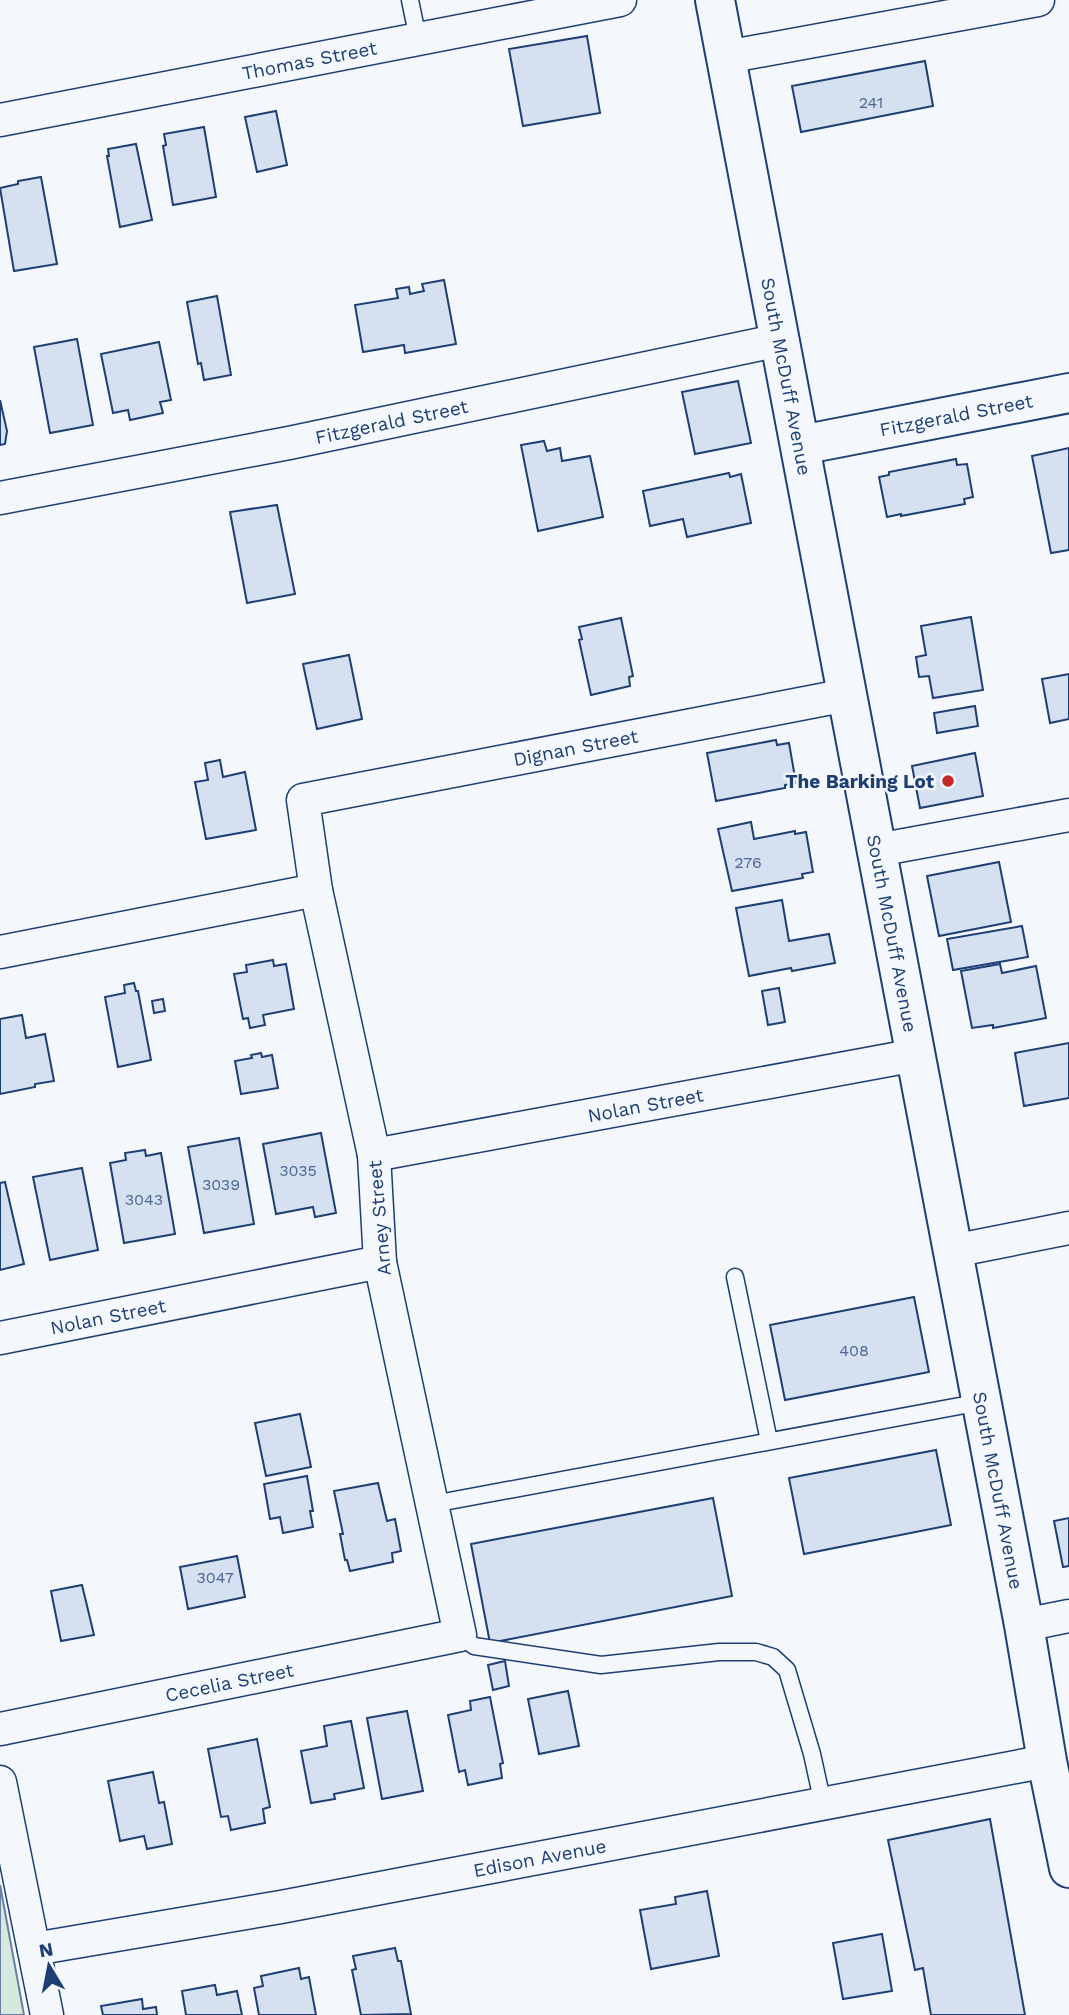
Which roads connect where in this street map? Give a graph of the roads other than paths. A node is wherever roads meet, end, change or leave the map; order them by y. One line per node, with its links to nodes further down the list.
1 (410, 0): 5 (lane)
2 (620, 0): 5 (street, Thomas Street)
3 (715, 0): 6 (main road, South McDuff Avenue)
4 (1038, 0): 6 (street)
5 (418, 39): 7 (street, Thomas Street)
6 (726, 57): 8 (main road, South McDuff Avenue)
7 (0, 120)
8 (780, 340): 10 (main road, South McDuff Avenue); 11 (street, Fitzgerald Street)
9 (1069, 393): 10 (main road, Fitzgerald Street)
10 (800, 445): 12 (main road, South McDuff Avenue)
11 (0, 498)
12 (847, 695): 13 (street, Dignan Street); 15 (main road, South McDuff Avenue)
13 (303, 800): 16 (street, Arney Street)
14 (1069, 815): 15 (street)
15 (877, 850): 18 (main road, South McDuff Avenue)
16 (316, 890): 17 (street); 19 (street, Arney Street)
17 (0, 952)
18 (916, 1055): 19 (street, Nolan Street); 21 (main road, South McDuff Avenue)
19 (374, 1155): 22 (street, Arney Street)
20 (1069, 1228): 21 (street)
21 (953, 1251): 25 (main road, South McDuff Avenue)
22 (380, 1262): 24 (street, Nolan Street); 27 (street, Arney Street)
23 (735, 1277): 26 (lane)
24 (0, 1338)
25 (981, 1402): 26 (lane); 29 (main road, South McDuff Avenue)
26 (769, 1441): 27 (lane)
27 (433, 1504): 30 (street, Arney Street)
28 (1069, 1616): 29 (street)
29 (1024, 1625): 32 (main road, South McDuff Avenue)
30 (460, 1635): 31 (street, Cecelia Street); 34 (lane)
31 (0, 1729)
32 (1047, 1761): 34 (street, Edison Avenue); 35 (main road, South McDuff Avenue)
33 (0, 1782): 36 (street)
34 (823, 1804): 36 (street, Edison Avenue)
35 (1069, 1868)
36 (34, 1949): 37 (street)
37 (47, 2015)

